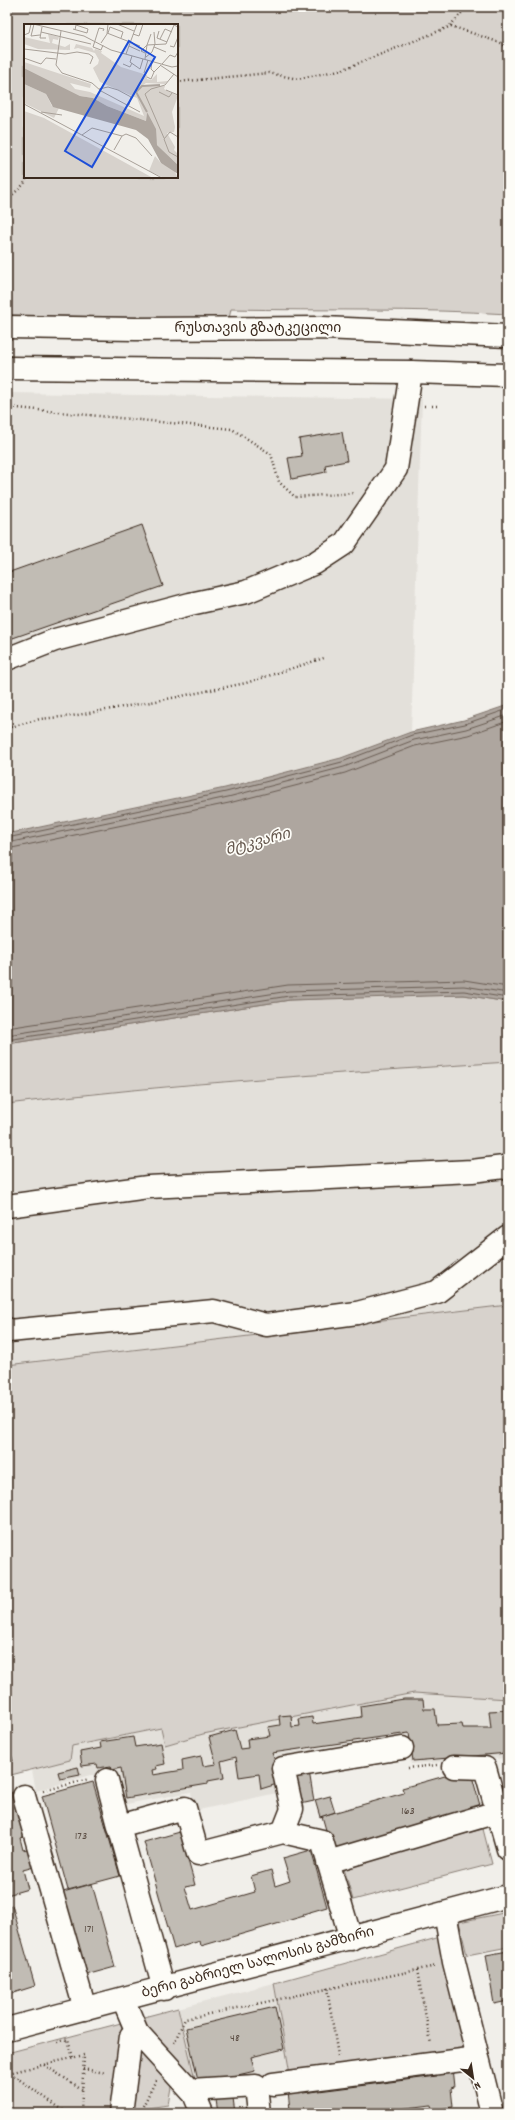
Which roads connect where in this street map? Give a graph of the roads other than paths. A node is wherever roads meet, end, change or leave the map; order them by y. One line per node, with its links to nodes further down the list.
1 (7, 327): 2 (main road, რუსთავის გზატკეცილი)
2 (508, 336)
3 (7, 368): 4 (main road)
4 (411, 372): 5 (main road); 6 (main road)
5 (508, 375)
6 (7, 659)
7 (508, 1169): 8 (main road)
8 (7, 1206)
9 (508, 1237): 10 (main road)
10 (7, 1330)
11 (402, 1748): 18 (main road)
12 (454, 1767): 14 (main road)
13 (107, 1780): 17 (main road)
14 (499, 1784): 16 (main road)
15 (24, 1796): 26 (main road)
16 (497, 1812): 19 (main road); 20 (main road)
17 (119, 1826): 18 (main road); 24 (main road)
18 (283, 1832): 20 (main road)
19 (508, 1849)
20 (328, 1862): 23 (main road)
21 (508, 1896): 22 (main road, ბერი გაბრიელ სალოსის გამზირი)
22 (445, 1913): 23 (main road, ბერი გაბრიელ სალოსის გამზირი); 29 (main road)
23 (351, 1939): 24 (main road, ბერი გაბრიელ სალოსის გამზირი)
24 (164, 1989): 25 (main road, ბერი გაბრიელ სალოსის გამზირი)
25 (123, 1999): 26 (main road, ბერი გაბრიელ სალოსის გამზირი); 28 (main road)
26 (85, 2009): 27 (main road, ბერი გაბრიელ სალოსის გამზირი)
27 (7, 2029)
28 (137, 2032): 31 (main road); 32 (main road)
29 (478, 2058): 30 (main road); 35 (main road)
30 (273, 2084)
31 (190, 2090): 33 (main road); 34 (main road)
32 (121, 2113)
33 (202, 2113)
34 (259, 2113)
35 (492, 2113)

